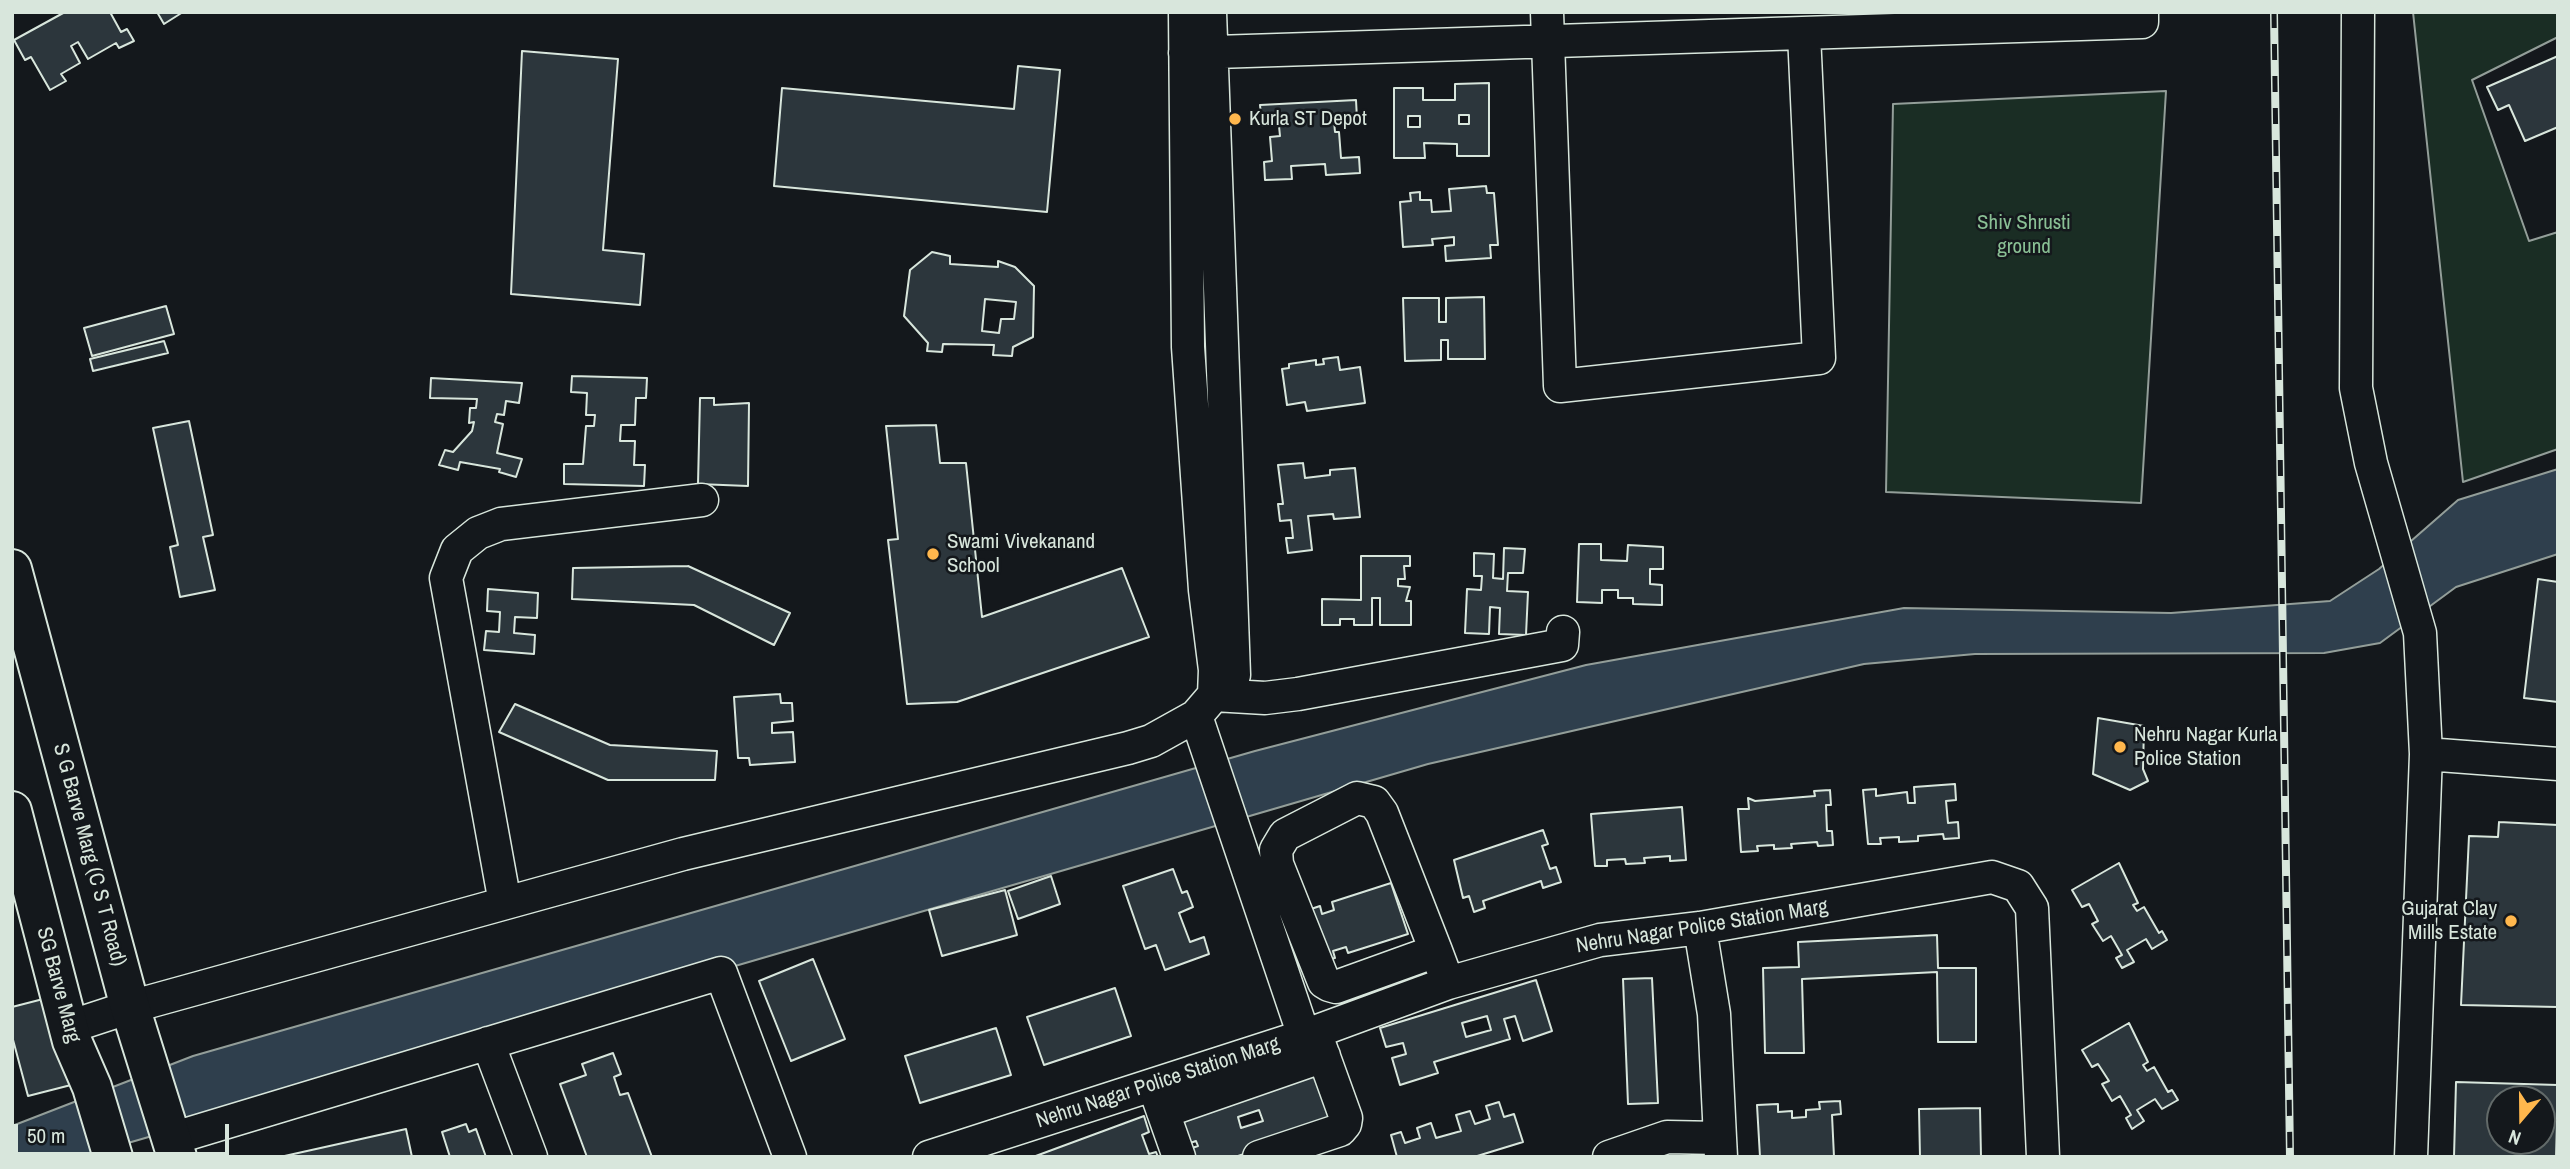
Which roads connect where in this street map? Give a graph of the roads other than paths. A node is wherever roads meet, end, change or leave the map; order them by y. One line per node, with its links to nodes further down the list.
1 (1185, 12): 8 (street)
2 (1210, 12): 8 (street)
3 (2142, 12): 5 (street)
4 (2358, 12): 13 (street)
5 (1855, 22): 7 (street)
6 (1548, 27): 7 (street); 7 (street); 8 (street)
7 (1804, 34)
8 (1198, 54): 12 (street)
9 (702, 500): 17 (street)
10 (12, 569): 23 (main road, S G Barve Marg (C S T Road))
11 (1563, 632): 12 (street)
12 (1211, 710): 16 (street); 17 (street)
13 (2427, 754): 14 (street); 40 (street)
14 (2558, 764)
15 (12, 811): 24 (main road, SG Barve Marg)
16 (1263, 868): 18 (street); 19 (street); 21 (street)
17 (505, 903): 23 (street)
18 (1296, 909): 19 (street); 21 (street)
19 (1265, 918): 25 (street)
20 (1700, 928): 22 (street, Nehru Nagar Police Station Marg); 31 (street); 39 (street, Nehru Nagar Police Station Marg)
21 (1436, 951): 22 (street)
22 (1448, 983): 25 (street, Nehru Nagar Police Station Marg)
23 (131, 1012): 24 (street); 27 (main road, S G Barve Marg (C S T Road))
24 (70, 1034): 28 (main road, SG Barve Marg)
25 (1314, 1041): 29 (street, Nehru Nagar Police Station Marg); 37 (street)
26 (488, 1043): 30 (street); 33 (street); 34 (street)
27 (150, 1070): 28 (main road); 30 (main road, S G Barve Marg (C S T Road))
28 (92, 1087): 32 (main road, SG Barve Marg)
29 (1158, 1098): 35 (street, Nehru Nagar Police Station Marg); 36 (street)
30 (173, 1142)
31 (1721, 1148): 38 (street)
32 (113, 1157)
33 (531, 1157)
34 (790, 1157)
35 (929, 1157)
36 (1179, 1157)
37 (1259, 1157)
38 (1609, 1157)
39 (2043, 1157)
40 (2411, 1157)

